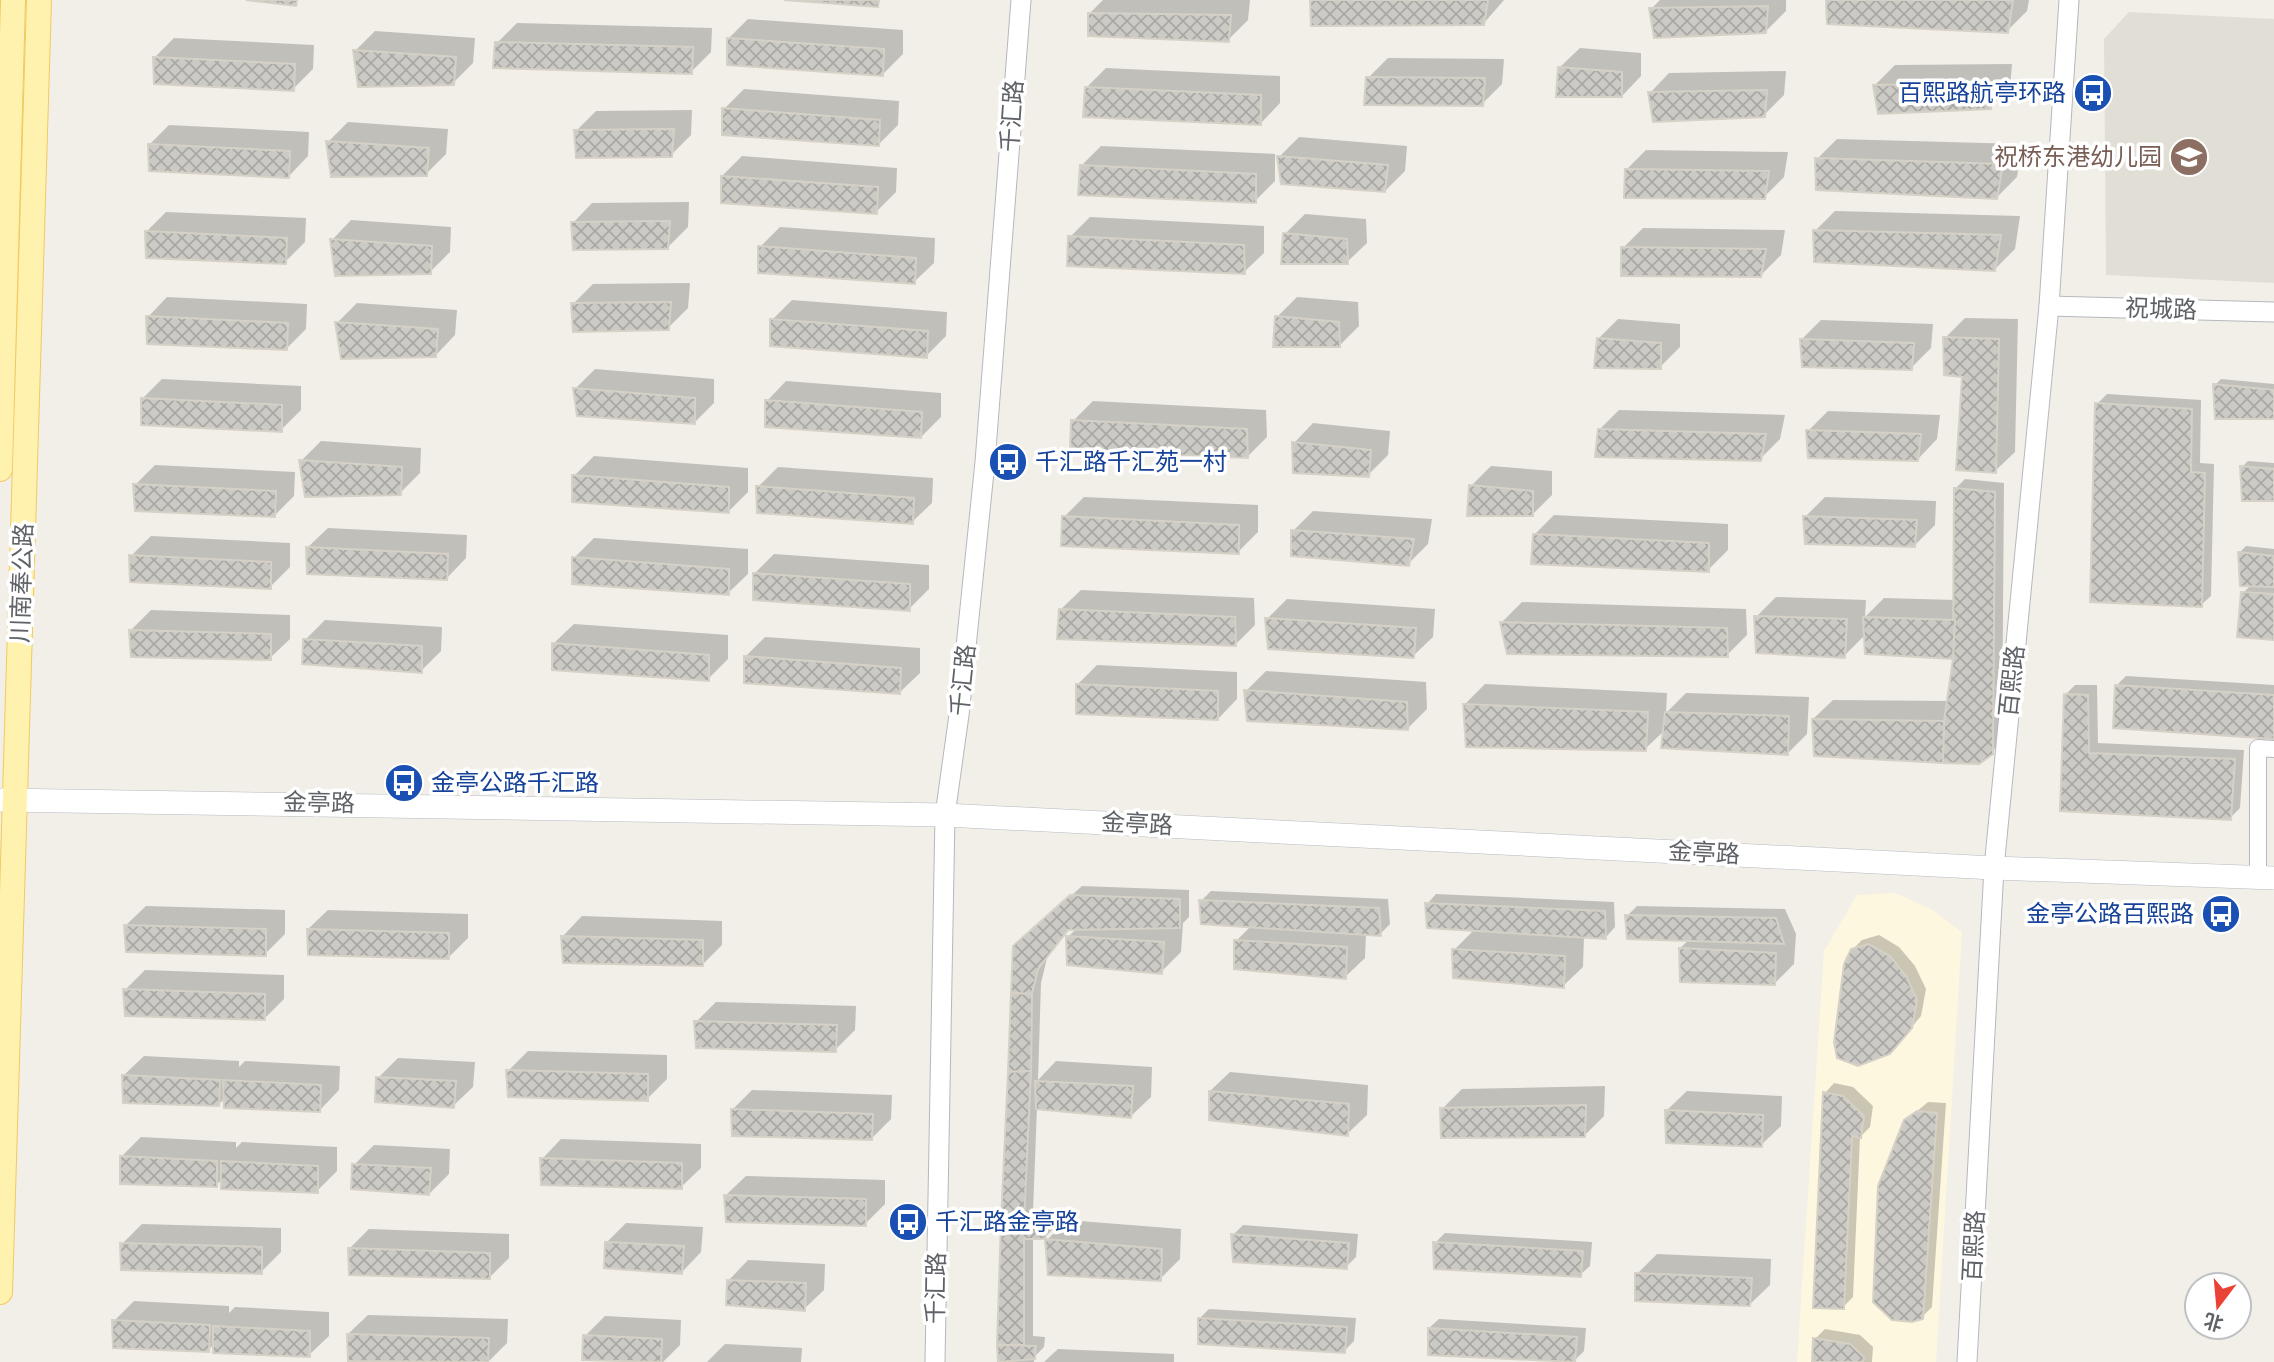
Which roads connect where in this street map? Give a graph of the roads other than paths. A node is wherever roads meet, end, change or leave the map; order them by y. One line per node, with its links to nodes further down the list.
1 (13, 0): 7 (main road)
2 (39, 0): 9 (main road, 川南奉公路)
3 (1020, 0): 10 (street, 千汇路)
4 (2069, 0): 5 (street, 百熙路)
5 (2049, 306): 6 (street, 祝城路); 11 (street, 百熙路)
6 (2274, 312)
7 (0, 469)
8 (2274, 749): 12 (street)
9 (8, 799): 10 (main road, 金亭路); 13 (main road, 川南奉公路)
10 (945, 815): 11 (main road, 金亭路); 14 (street, 千汇路)
11 (1994, 868): 12 (main road, 金亭路); 15 (street, 百熙路)
12 (2266, 878)
13 (0, 1292)
14 (935, 1362)
15 (1967, 1362)

